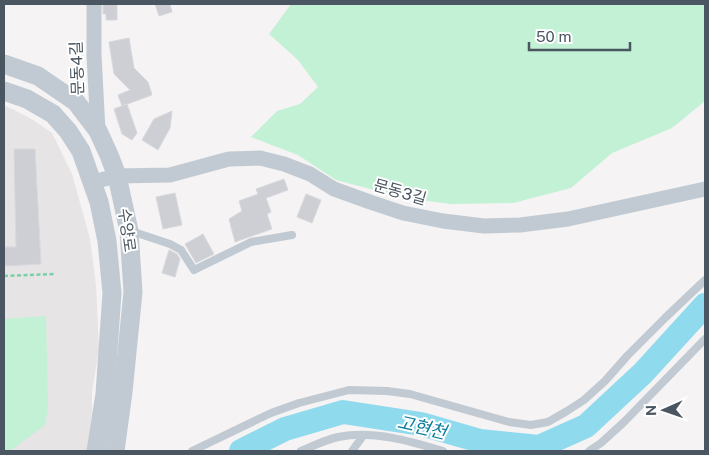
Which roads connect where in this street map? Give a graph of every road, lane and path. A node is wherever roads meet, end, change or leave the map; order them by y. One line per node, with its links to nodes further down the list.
1 (94, 4): 4 (street, 문동4길)
2 (4, 64): 4 (street, 수양로)
3 (4, 92): 6 (street, 수양로)
4 (98, 131): 5 (street, 수양로)
5 (117, 176): 6 (street, 문동3길); 7 (street, 문동3길); 8 (street, 수양로)
6 (92, 182): 15 (street, 수양로)
7 (705, 189)
8 (129, 231): 9 (lane); 16 (street, 수양로)
9 (292, 235)
10 (56, 274): 11 (path)
11 (4, 276)
12 (705, 280): 17 (lane)
13 (705, 339): 21 (lane)
14 (363, 436): 18 (lane); 19 (lane); 20 (lane)
15 (96, 451)
16 (115, 451)
17 (192, 451)
18 (301, 451)
19 (352, 451)
20 (443, 451)
21 (589, 451)

